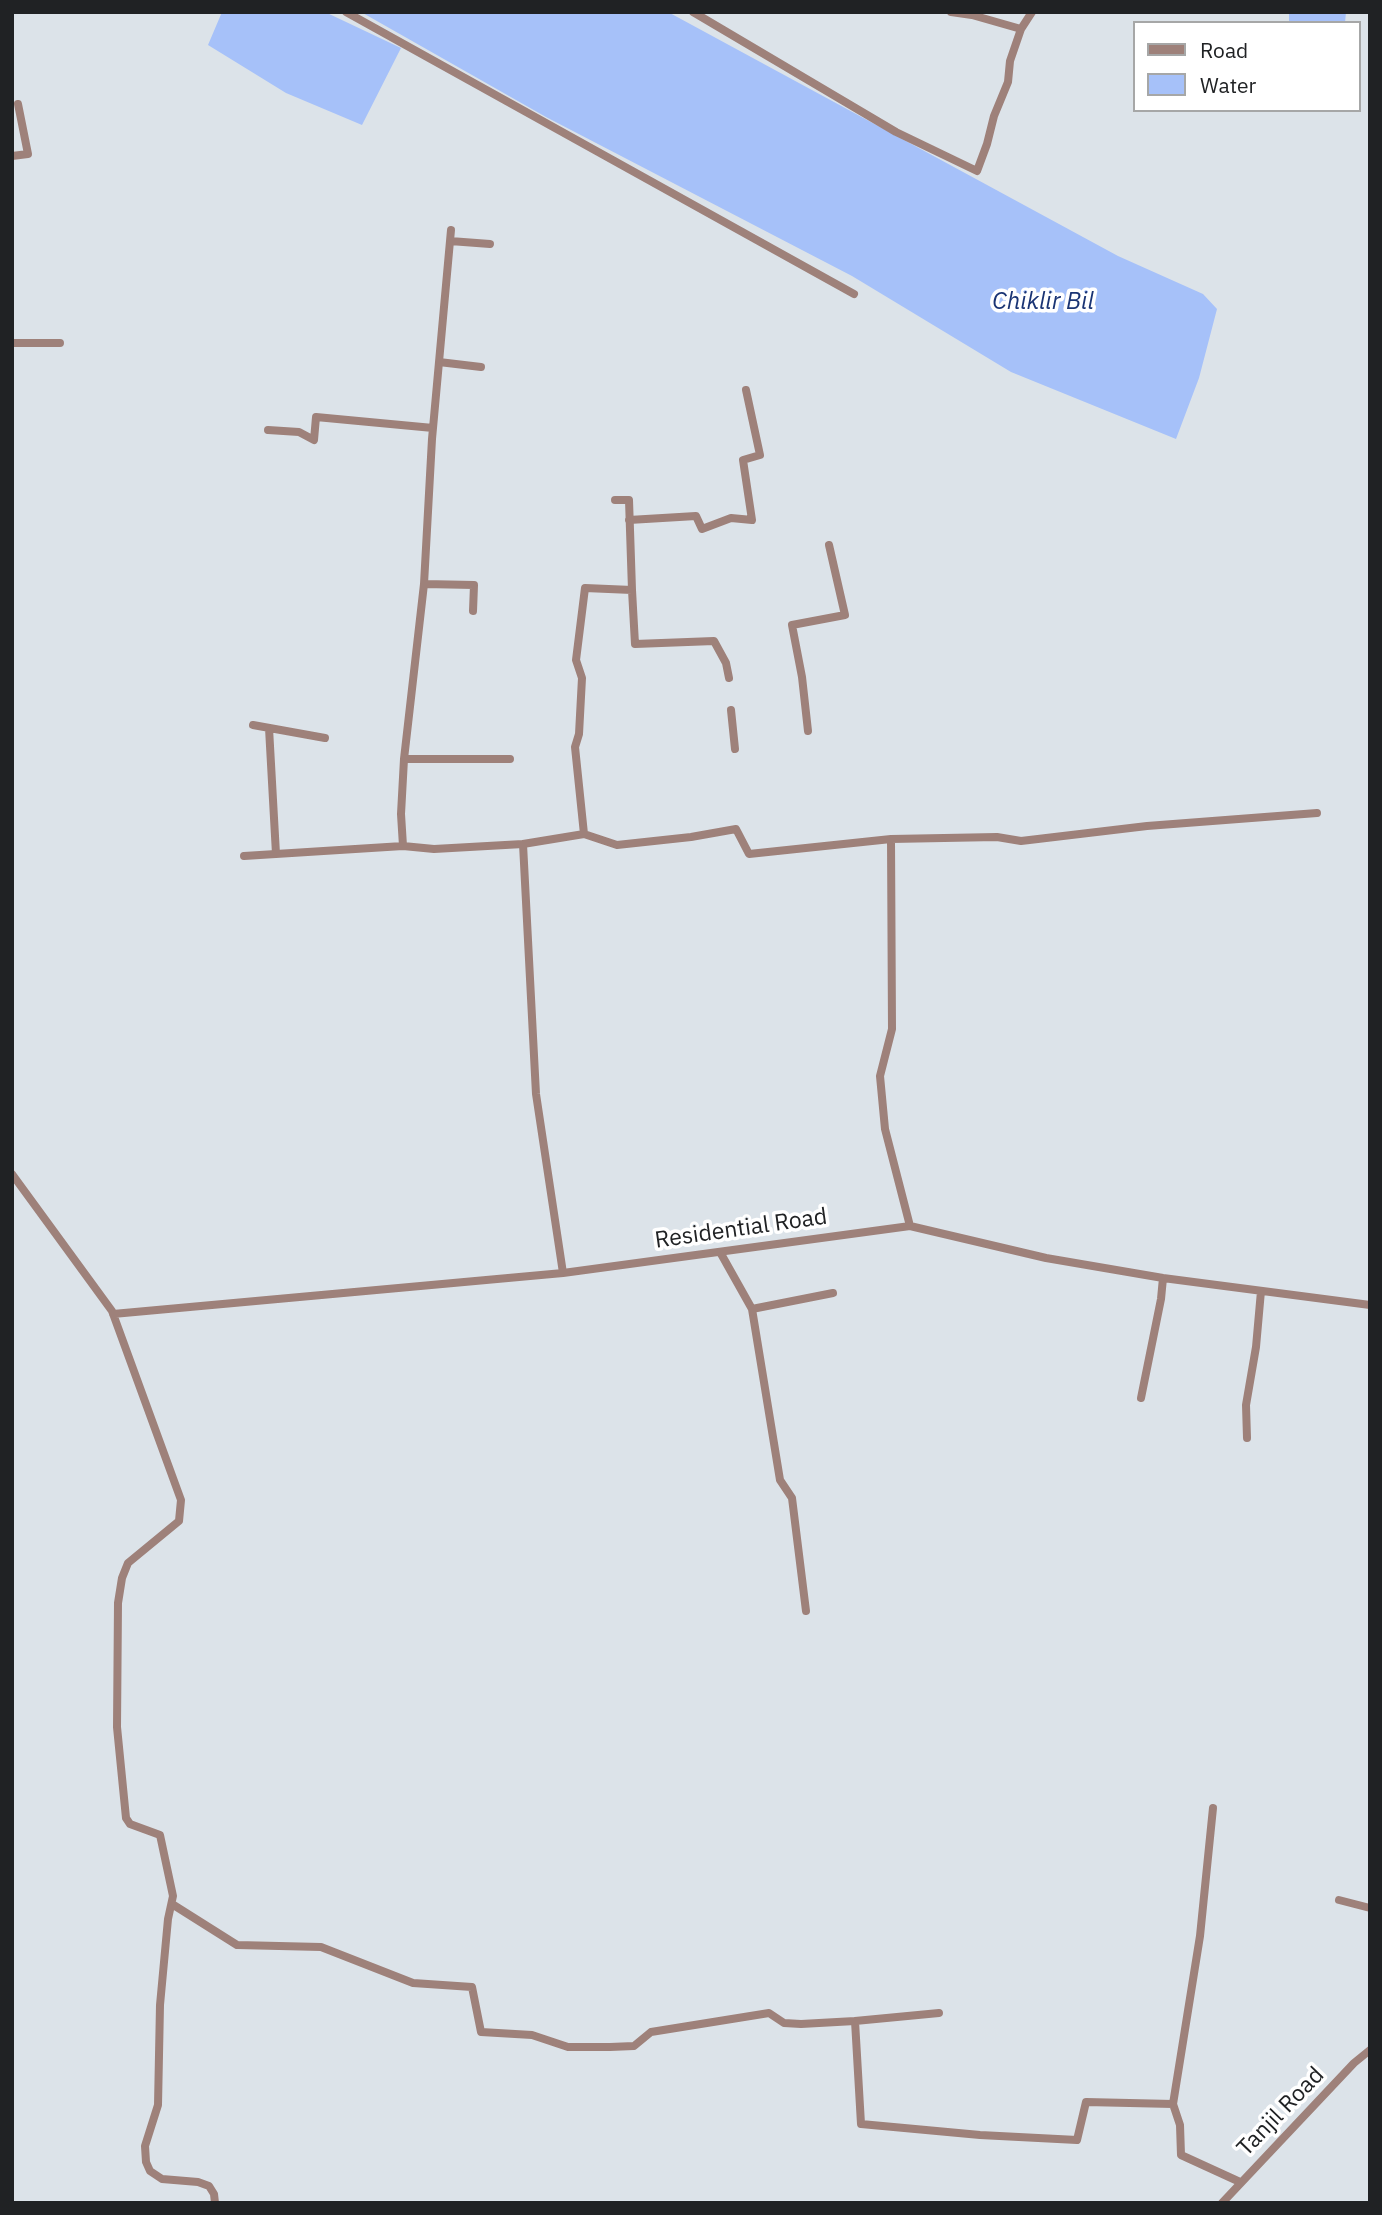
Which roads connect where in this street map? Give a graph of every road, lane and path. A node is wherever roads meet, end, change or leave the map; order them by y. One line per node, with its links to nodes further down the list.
1 (346, 12): 11 (street)
2 (693, 12): 5 (street)
3 (951, 12): 5 (street)
4 (1032, 12): 5 (street)
5 (1021, 29)
6 (18, 104): 7 (street)
7 (12, 156)
8 (451, 230): 9 (street)
9 (450, 241): 10 (street); 14 (street)
10 (490, 244)
11 (854, 294)
12 (60, 343): 13 (street)
13 (12, 344)
14 (439, 362): 15 (street); 17 (street)
15 (481, 368)
16 (746, 390): 20 (street)
17 (433, 428): 18 (street); 22 (street)
18 (268, 430)
19 (615, 500): 20 (street)
20 (629, 520): 23 (street)
21 (829, 545): 29 (street)
22 (424, 584): 24 (street); 32 (street)
23 (632, 590): 25 (street); 35 (street)
24 (473, 611)
25 (729, 678)
26 (731, 710): 31 (street)
27 (253, 725): 28 (street)
28 (269, 728): 30 (street); 39 (street)
29 (808, 731)
30 (325, 738)
31 (735, 749)
32 (404, 759): 33 (street); 38 (street)
33 (510, 759)
34 (1317, 813): 36 (street)
35 (584, 834): 36 (street); 37 (street)
36 (891, 839): 42 (street)
37 (523, 844): 38 (street); 44 (street)
38 (403, 846): 39 (street)
39 (275, 854): 40 (street)
40 (244, 856)
41 (12, 1174): 50 (street)
42 (910, 1226): 43 (street, Residential Road); 45 (street, Residential Road)
43 (720, 1252): 44 (street, Residential Road); 49 (street)
44 (563, 1273): 50 (street, Residential Road)
45 (1163, 1278): 46 (street, Residential Road); 51 (street)
46 (1261, 1291): 48 (street, Residential Road); 52 (street)
47 (833, 1293): 49 (street)
48 (1370, 1305)
49 (752, 1309): 53 (street)
50 (113, 1314): 56 (street)
51 (1140, 1398)
52 (1247, 1438)
53 (806, 1611)
54 (1213, 1808): 61 (street)
55 (1339, 1900): 57 (street)
56 (172, 1904): 59 (street); 63 (street)
57 (1370, 1908)
58 (939, 2013): 59 (street)
59 (855, 2021): 61 (street)
60 (1370, 2050): 62 (street, Tanjil Road)
61 (1173, 2104): 62 (street)
62 (1240, 2182): 64 (street, Tanjil Road)
63 (215, 2203)
64 (1222, 2203)

